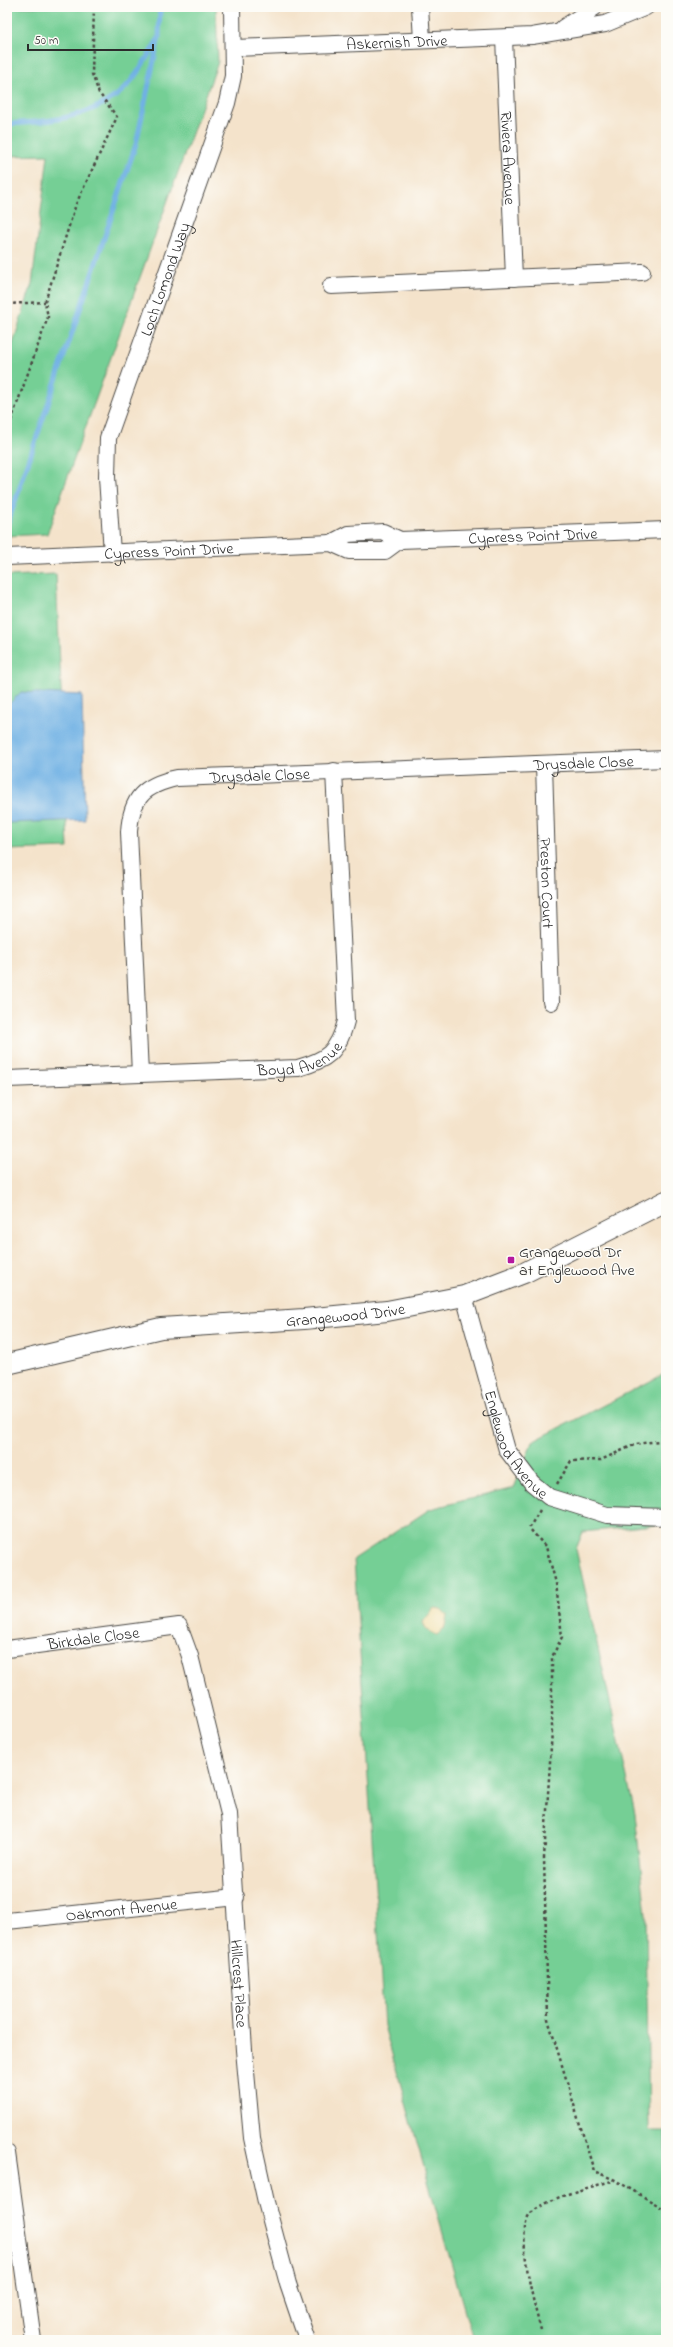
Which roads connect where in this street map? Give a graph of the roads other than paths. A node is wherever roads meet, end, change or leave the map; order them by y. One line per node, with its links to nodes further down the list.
1 (232, 7): 8 (street, Loch Lomond Way)
2 (420, 7): 7 (street)
3 (595, 7): 5 (street, Askernish Drive)
4 (646, 7): 5 (street, Askernish Drive)
5 (559, 31): 6 (street, Askernish Drive)
6 (504, 38): 7 (street, Askernish Drive); 10 (street, Riviera Avenue)
7 (422, 40): 8 (street, Askernish Drive)
8 (234, 48): 13 (street, Loch Lomond Way)
9 (642, 272): 10 (street)
10 (514, 278): 11 (street)
11 (331, 286)
12 (666, 530): 13 (street, Cypress Point Drive)
13 (112, 553): 14 (street, Cypress Point Drive)
14 (7, 557)
15 (666, 760): 16 (street, Drysdale Close)
16 (544, 764): 17 (street, Drysdale Close); 18 (street, Preston Court)
17 (334, 771): 19 (street, Drysdale Close); 19 (street, Boyd Avenue)
18 (551, 1002)
19 (140, 1074): 20 (street, Boyd Avenue)
20 (7, 1079)
21 (666, 1201): 22 (street, Grangewood Drive)
22 (464, 1296): 23 (street, Grangewood Drive); 24 (street, Englewood Avenue)
23 (7, 1364)
24 (666, 1517)
25 (179, 1626): 26 (street, Birkdale Close); 27 (street, Hillcrest Place)
26 (7, 1649)
27 (236, 1897): 28 (street, Oakmont Avenue); 31 (street, Hillcrest Place)
28 (7, 1921)
29 (7, 2153): 30 (street)
30 (33, 2340)
31 (307, 2340)

